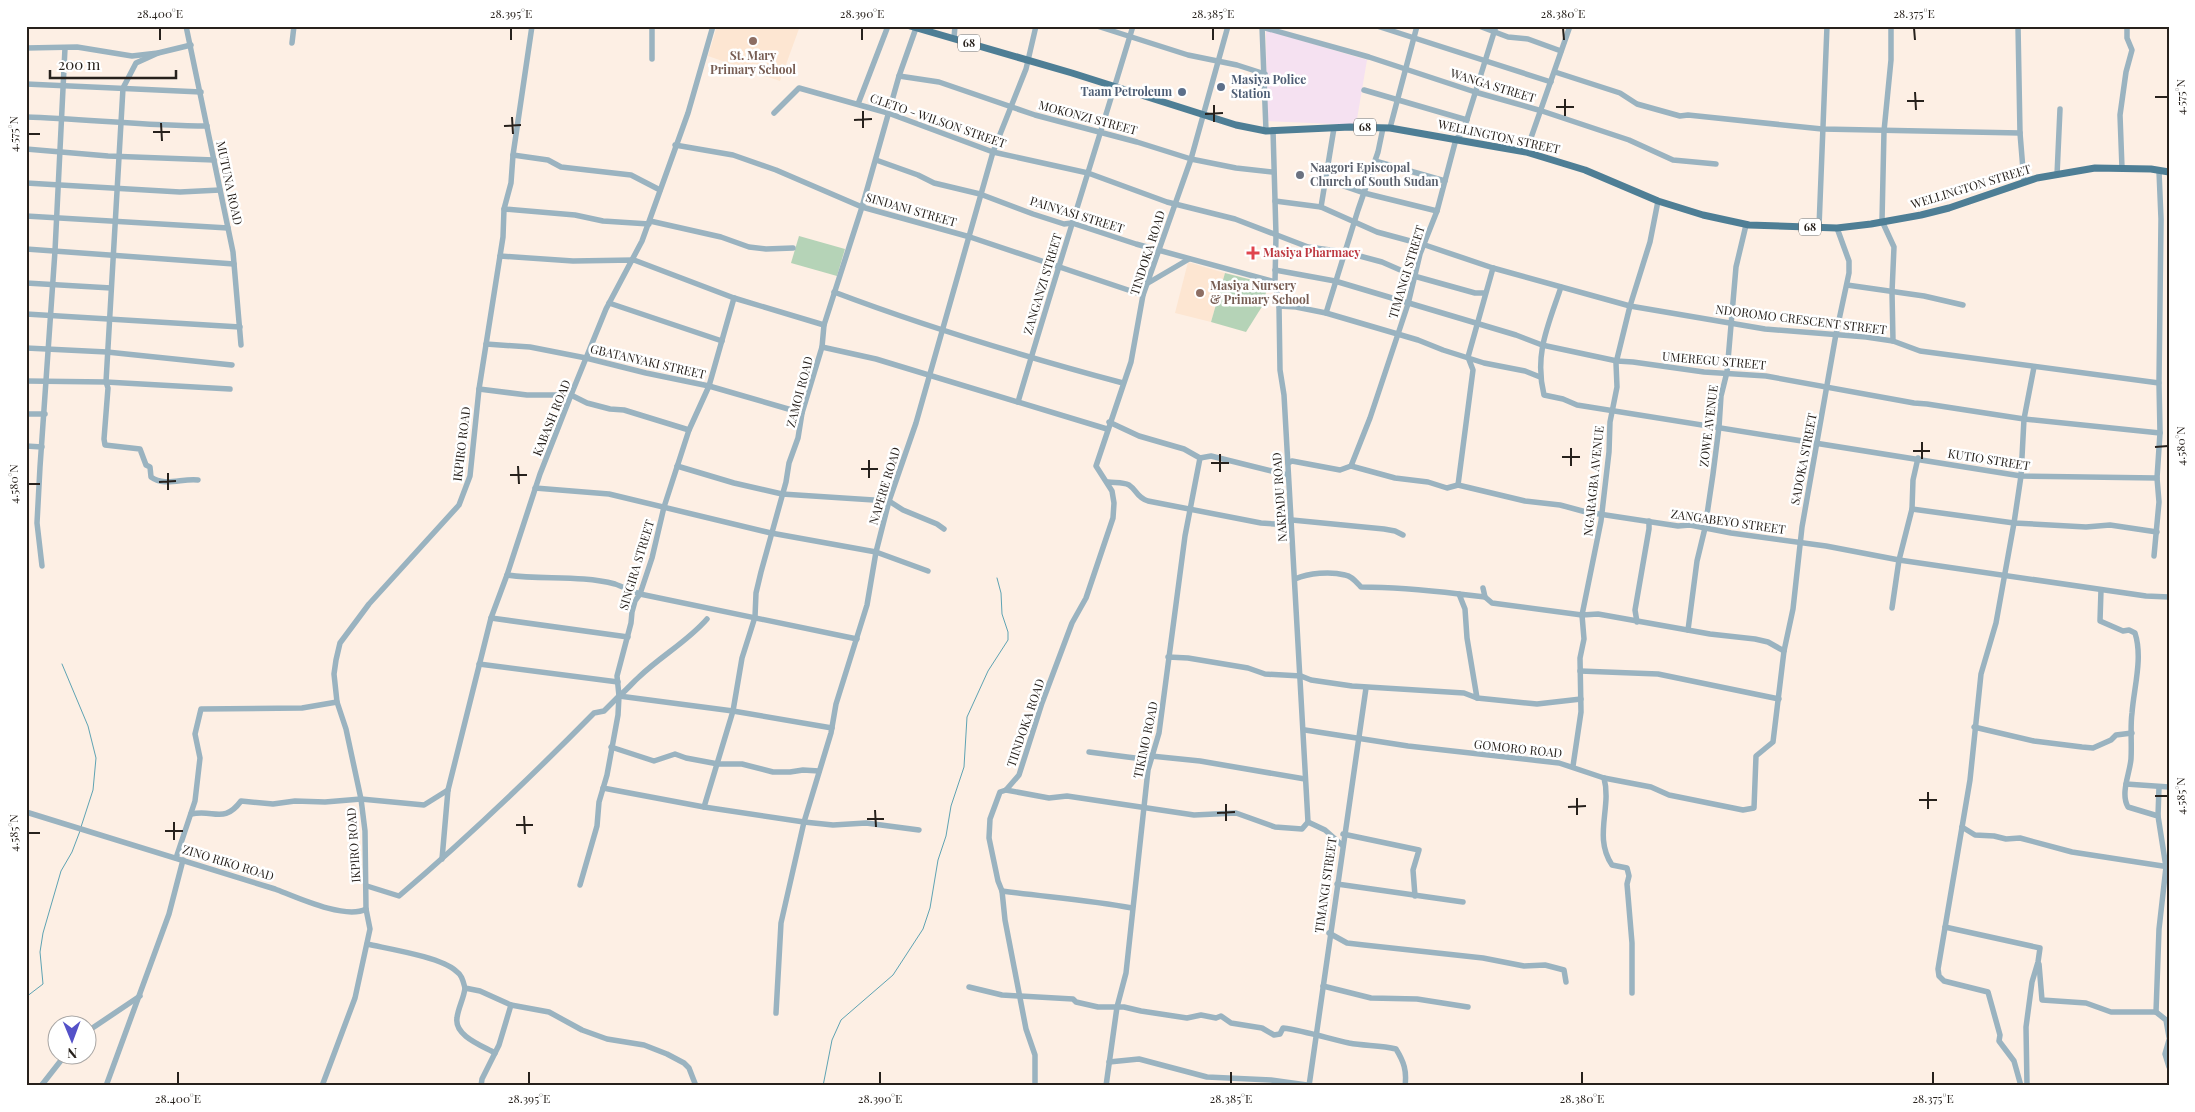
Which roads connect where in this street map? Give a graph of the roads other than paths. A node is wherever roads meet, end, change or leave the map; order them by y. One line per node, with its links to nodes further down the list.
1 (186, 26): 27 (street, MUTUNA ROAD)
2 (294, 26): 26 (street)
3 (532, 26): 74 (street, IKPIRO ROAD)
4 (652, 26): 32 (street)
5 (713, 26): 69 (street, KABASH ROAD)
6 (888, 26): 49 (street)
7 (955, 26): 24 (street)
8 (1036, 26): 33 (street, NAPERE ROAD)
9 (1096, 26): 23 (street)
10 (1133, 26): 23 (street, ZANGANZI STREET)
11 (1228, 26): 34 (street, TINDOKA ROAD)
12 (1376, 26): 25 (street)
13 (1417, 26): 25 (street)
14 (1479, 26): 22 (street)
15 (1570, 26): 30 (street)
16 (1827, 26): 63 (street)
17 (1891, 26): 65 (street)
18 (2018, 26): 67 (street)
19 (2127, 26): 81 (street)
20 (913, 27): 24 (main road, WELLINGTON STREET / 68); 39 (street, ZAMOI ROAD)
21 (1262, 27): 36 (street, WANGA STREET); 38 (street, NAKPADU ROAD)
22 (1495, 29): 30 (street); 35 (street, TIMANGI STREET)
23 (1130, 36): 34 (street); 43 (street, ZANGANZI STREET)
24 (954, 38): 33 (main road, WELLINGTON STREET / 68)
25 (1413, 38): 35 (street); 36 (street)
26 (292, 43)
27 (191, 45): 31 (street); 46 (street, MUTUNA ROAD)
28 (26, 48): 29 (street)
29 (65, 48): 31 (street); 42 (street)
30 (1561, 50): 37 (street)
31 (158, 53): 44 (street)
32 (652, 59)
33 (1028, 61): 43 (main road, WELLINGTON STREET / 68); 50 (street, NAPERE ROAD)
34 (1218, 61): 38 (street); 55 (street, TINDOKA ROAD)
35 (1486, 61): 40 (street); 47 (street, TIMANGI STREET)
36 (1404, 69): 47 (street, WANGA STREET); 48 (street)
37 (1555, 72): 40 (street); 63 (street)
38 (1265, 74): 64 (street, NAKPADU ROAD)
39 (899, 76): 50 (street, MOKONZI STREET); 53 (street, ZAMOI ROAD)
40 (1550, 82): 52 (street)
41 (26, 84): 42 (street)
42 (64, 86): 44 (street); 57 (street)
43 (1114, 86): 55 (main road, WELLINGTON STREET / 68); 66 (street, ZANGANZI STREET)
44 (123, 88): 46 (street); 59 (street)
45 (1364, 90): 48 (street)
46 (201, 92): 60 (street, MUTUNA ROAD)
47 (1475, 92): 52 (street, WANGA STREET); 58 (street, TIMANGI STREET)
48 (1396, 100): 58 (street); 62 (street)
49 (858, 104): 53 (street, CLETO - WILSON STREET); 54 (street, CLETO - WILSON STREET)
50 (1012, 106): 66 (street, MOKONZI STREET); 72 (street, NAPERE ROAD)
51 (2060, 109): 86 (street)
52 (1542, 111): 73 (street); 80 (street, WANGA STREET)
53 (888, 113): 72 (street, CLETO - WILSON STREET); 78 (street, ZAMOI ROAD)
54 (774, 114)
55 (1202, 114): 64 (main road, WELLINGTON STREET / 68); 76 (street, TINDOKA ROAD)
56 (26, 117): 57 (street)
57 (62, 118): 59 (street); 71 (street)
58 (1467, 120): 68 (street, TIMANGI STREET)
59 (121, 121): 60 (street); 75 (street)
60 (207, 126): 77 (street, MUTUNA ROAD)
61 (1334, 128): 62 (main road, WELLINGTON STREET / 68); 64 (main road, WELLINGTON STREET / 68); 87 (street)
62 (1387, 128): 68 (main road, WELLINGTON STREET / 68); 79 (street)
63 (1822, 129): 65 (street); 112 (street)
64 (1269, 130): 83 (street, NAKPADU ROAD)
65 (1884, 131): 67 (street); 107 (street)
66 (1100, 132): 76 (street, MOKONZI STREET); 85 (street, ZANGANZI STREET)
67 (2020, 133): 89 (street)
68 (1456, 139): 73 (main road, WELLINGTON STREET / 68); 88 (street, TIMANGI STREET)
69 (675, 145): 94 (street, KABASH ROAD); 100 (street, SINDANI STREET)
70 (26, 149): 71 (street)
71 (61, 152): 75 (street); 91 (street)
72 (992, 152): 85 (street, CLETO - WILSON STREET); 96 (street, NAPERE ROAD)
73 (1526, 152): 98 (main road, WELLINGTON STREET / 68)
74 (513, 155): 94 (street); 102 (street, IKPIRO ROAD)
75 (120, 156): 77 (street); 92 (street)
76 (1191, 159): 83 (street, MOKONZI STREET); 99 (street, TINDOKA ROAD)
77 (214, 160): 93 (street, MUTUNA ROAD)
78 (876, 160): 96 (street, PAINYASI STREET); 100 (street, ZAMOI ROAD)
79 (1375, 161): 88 (street); 95 (street)
80 (1716, 164)
81 (2122, 168): 82 (main road, WELLINGTON STREET / 68); 86 (main road, WELLINGTON STREET / 68)
82 (2159, 171): 84 (main road, WELLINGTON STREET / 68); 183 (street)
83 (1274, 172): 97 (street, NAKPADU ROAD)
84 (2169, 172)
85 (1088, 173): 99 (street, CLETO - WILSON STREET); 110 (street, ZANGANZI STREET)
86 (2056, 175): 89 (main road, WELLINGTON STREET / 68)
87 (1326, 180): 95 (street); 101 (street)
88 (1445, 181): 103 (street, TIMANGI STREET)
89 (2024, 182): 107 (main road, WELLINGTON STREET / 68)
90 (26, 184): 91 (street)
91 (59, 185): 92 (street); 105 (street)
92 (118, 188): 93 (street); 106 (street)
93 (220, 190): 113 (street, MUTUNA ROAD)
94 (660, 190): 108 (street, KABASH ROAD)
95 (1364, 193): 103 (street); 109 (street)
96 (980, 194): 110 (street, PAINYASI STREET); 116 (street, NAPERE ROAD)
97 (1275, 201): 101 (street, NDOROMO CRESCENT STREET); 115 (street, NAKPADU ROAD)
98 (1658, 201): 111 (main road, WELLINGTON STREET / 68); 149 (street, NGARAGBA AVENUE)
99 (1175, 203): 115 (street, CLETO - WILSON STREET); 120 (street, TINDOKA ROAD)
100 (862, 207): 116 (street, SINDANI STREET); 140 (street, ZAMOI ROAD)
101 (1321, 207): 109 (street, NDOROMO CRESCENT STREET)
102 (504, 209): 108 (street); 124 (street, IKPIRO ROAD)
103 (1437, 211): 117 (street, TIMANGI STREET)
104 (26, 216): 105 (street)
105 (57, 217): 106 (street); 121 (street)
106 (116, 221): 113 (street); 123 (street)
107 (1882, 221): 114 (main road, WELLINGTON STREET / 68); 141 (street)
108 (649, 222): 118 (street); 126 (street, KABASH ROAD)
109 (1355, 222): 117 (street, NDOROMO CRESCENT STREET); 122 (street)
110 (1072, 223): 120 (street, PAINYASI STREET); 129 (street, ZANGANZI STREET)
111 (1746, 225): 112 (main road, WELLINGTON STREET / 68); 155 (street, ZOWE AVENUE)
112 (1819, 227): 114 (main road, WELLINGTON STREET / 68)
113 (228, 228): 127 (street, MUTUNA ROAD)
114 (1837, 228): 137 (street, SADOKA STREET)
115 (1276, 235): 122 (street, CLETO - WILSON STREET); 130 (street, NAKPADU ROAD)
116 (970, 237): 129 (street, SINDANI STREET); 158 (street, NAPERE ROAD)
117 (1425, 245): 128 (street, NDOROMO CRESCENT STREET); 131 (street, TIMANGI STREET)
118 (793, 248)
119 (26, 250): 121 (street)
120 (1159, 250): 125 (street, PAINYASI STREET); 135 (street, TINDOKA ROAD)
121 (56, 251): 123 (street); 136 (street)
122 (1345, 252): 131 (street, CLETO - WILSON STREET); 133 (street)
123 (114, 254): 127 (street); 139 (street)
124 (500, 256): 126 (street); 163 (street, IKPIRO ROAD)
125 (1189, 259): 132 (street, PAINYASI STREET); 135 (street)
126 (634, 260): 144 (street); 145 (street, KABASH ROAD)
127 (234, 264): 157 (street, MUTUNA ROAD)
128 (1493, 268): 138 (street, NDOROMO CRESCENT STREET); 142 (street)
129 (1059, 269): 143 (street, SINDANI STREET); 172 (street, ZANGANZI STREET)
130 (1275, 270): 132 (street, NAKPADU ROAD); 133 (street, UMEREGU STREET)
131 (1414, 276): 142 (street, CLETO - WILSON STREET); 146 (street, TIMANGI STREET)
132 (1275, 282): 148 (street, NAKPADU ROAD)
133 (1337, 282): 146 (street, UMEREGU STREET); 150 (street)
134 (26, 283): 136 (street)
135 (1147, 283): 143 (street, TINDOKA ROAD)
136 (52, 284): 139 (street); 152 (street)
137 (1847, 285): 141 (street); 160 (street, SADOKA STREET)
138 (1561, 287): 149 (street, NDOROMO CRESCENT STREET); 165 (street)
139 (111, 288): 153 (street)
140 (834, 292): 156 (street, ZAMOI ROAD); 158 (street)
141 (1892, 292): 147 (street); 162 (street)
142 (1484, 293): 154 (street)
143 (1143, 295): 182 (street, TINDOKA ROAD)
144 (734, 298): 156 (street); 161 (street, SINGIRA STREET)
145 (610, 303): 161 (street); 171 (street, KABASH ROAD)
146 (1408, 304): 154 (street, UMEREGU STREET); 159 (street, TIMANGI STREET)
147 (1963, 305)
148 (1279, 306): 150 (street); 205 (street, NAKPADU ROAD)
149 (1630, 306): 155 (street, NDOROMO CRESCENT STREET); 173 (street, NGARAGBA AVENUE)
150 (1326, 313): 159 (street)
151 (26, 314): 152 (street)
152 (49, 316): 153 (street); 168 (street)
153 (108, 318): 157 (street); 169 (street)
154 (1477, 324): 165 (street, UMEREGU STREET); 170 (street)
155 (1732, 324): 160 (street, NDOROMO CRESCENT STREET); 176 (street, ZOWE AVENUE)
156 (824, 325): 166 (street, ZAMOI ROAD)
157 (240, 327): 164 (street, MUTUNA ROAD)
158 (943, 330): 172 (street); 177 (street, NAPERE ROAD)
159 (1398, 334): 170 (street); 207 (street, TIMANGI STREET)
160 (1836, 334): 162 (street, NDOROMO CRESCENT STREET); 185 (street, SADOKA STREET)
161 (722, 341): 184 (street, SINGIRA STREET)
162 (1893, 341): 175 (street, NDOROMO CRESCENT STREET)
163 (486, 344): 171 (street, GBATANYAKI STREET); 187 (street, IKPIRO ROAD)
164 (241, 345)
165 (1542, 345): 173 (street, UMEREGU STREET); 178 (street)
166 (822, 347): 177 (street); 191 (street, ZAMOI ROAD)
167 (26, 348): 168 (street)
168 (48, 349): 169 (street); 180 (street)
169 (107, 352): 174 (street); 181 (street)
170 (1468, 356): 178 (street); 213 (street)
171 (586, 358): 184 (street, GBATANYAKI STREET); 188 (street, KABASH ROAD)
172 (1031, 358): 182 (street); 189 (street, ZANGANZI STREET)
173 (1618, 361): 176 (street, UMEREGU STREET); 190 (street, NGARAGBA AVENUE)
174 (232, 366)
175 (2034, 367): 183 (street, NDOROMO CRESCENT STREET); 194 (street)
176 (1727, 374): 185 (street, UMEREGU STREET); 196 (street, ZOWE AVENUE)
177 (929, 376): 189 (street); 216 (street, NAPERE ROAD)
178 (1540, 377): 190 (street, KUTIO STREET)
179 (26, 381): 180 (street)
180 (47, 382): 181 (street); 193 (street)
181 (106, 382): 186 (street); 211 (street)
182 (1123, 383): 195 (street, TINDOKA ROAD)
183 (2159, 384): 199 (street)
184 (709, 386): 191 (street, GBATANYAKI STREET); 198 (street, SINGIRA STREET)
185 (1828, 387): 194 (street, UMEREGU STREET); 200 (street, SADOKA STREET)
186 (230, 389)
187 (479, 389): 188 (street); 266 (street, IKPIRO ROAD)
188 (571, 395): 198 (street); 214 (street, KABASH ROAD)
189 (1018, 402): 197 (street)
190 (1612, 410): 196 (street, KUTIO STREET); 220 (street, NGARAGBA AVENUE)
191 (802, 413): 215 (street, ZAMOI ROAD)
192 (26, 414): 193 (street)
193 (44, 414): 202 (street)
194 (2024, 419): 199 (street, UMEREGU STREET); 209 (street)
195 (1110, 422): 197 (street, TINDOKA ROAD); 203 (street)
196 (1719, 427): 200 (street, KUTIO STREET); 224 (street, ZOWE AVENUE)
197 (1108, 429): 212 (street, TIINDOKA ROAD)
198 (689, 430): 206 (street, SINGIRA STREET)
199 (2160, 433): 210 (street)
200 (1817, 443): 204 (street, KUTIO STREET); 229 (street, SADOKA STREET)
201 (26, 446): 202 (street)
202 (42, 447): 233 (street)
203 (1200, 458): 208 (street); 218 (street, TIKIMO ROAD)
204 (1918, 458): 209 (street, KUTIO STREET); 219 (street)
205 (1288, 463): 207 (street, ZANGABEYO STREET); 208 (street, NAKPADU ROAD)
206 (676, 466): 215 (street); 217 (street, SINGIRA STREET)
207 (1351, 466): 213 (street, ZANGABEYO STREET)
208 (1288, 474): 221 (street, NAKPADU ROAD)
209 (2021, 476): 210 (street, KUTIO STREET); 223 (street)
210 (2156, 478): 226 (street)
211 (198, 480)
212 (1108, 482): 218 (street); 286 (street, TIINDOKA ROAD)
213 (1458, 485): 220 (street, ZANGABEYO STREET)
214 (536, 488): 217 (street); 237 (street, KABASH ROAD)
215 (782, 494): 216 (street); 227 (street, ZAMOI ROAD)
216 (889, 501): 225 (street); 230 (street, NAPERE ROAD)
217 (664, 507): 227 (street); 241 (street, SINGIRA STREET)
218 (1189, 508): 221 (street); 256 (street, TIKIMO ROAD)
219 (1912, 509): 223 (street); 232 (street)
220 (1602, 514): 222 (street, ZANGABEYO STREET); 247 (street, NGARAGBA AVENUE)
221 (1292, 520): 228 (street); 234 (street, NAKPADU ROAD)
222 (1649, 520): 224 (street, ZANGABEYO STREET); 251 (street)
223 (2014, 523): 226 (street); 238 (street)
224 (1705, 528): 229 (street, ZANGABEYO STREET); 252 (street, ZOWE AVENUE)
225 (944, 529)
226 (2157, 532): 231 (street)
227 (771, 533): 230 (street); 248 (street, ZAMOI ROAD)
228 (1403, 535)
229 (1800, 543): 232 (street, ZANGABEYO STREET); 255 (street, SADOKA STREET)
230 (876, 552): 235 (street); 254 (street, NAPERE ROAD)
231 (2154, 556)
232 (1899, 560): 238 (street, ZANGABEYO STREET); 246 (street)
233 (42, 566)
234 (1294, 568): 236 (street); 239 (street, NAKPADU ROAD)
235 (928, 571)
236 (1306, 574): 239 (street); 242 (street)
237 (507, 575): 241 (street); 249 (street, KABASH ROAD)
238 (2004, 575): 240 (street, ZANGABEYO STREET); 268 (street)
239 (1294, 579): 259 (street, NAKPADU ROAD)
240 (2101, 590): 245 (street, ZANGABEYO STREET); 271 (street)
241 (640, 594): 248 (street); 253 (street, SINGIRA STREET)
242 (1458, 594): 243 (street); 263 (street)
243 (1478, 595): 244 (street); 244 (street)
244 (1485, 597): 247 (street)
245 (2169, 597)
246 (1892, 608)
247 (1582, 615): 251 (street); 258 (street, NGARAGBA AVENUE)
248 (755, 617): 254 (street); 267 (street, ZAMOI ROAD)
249 (490, 618): 253 (street); 257 (street, KABASH ROAD)
250 (707, 618): 262 (street)
251 (1637, 622): 252 (street)
252 (1688, 630): 255 (street)
253 (628, 637): 260 (street, SINGIRA STREET)
254 (857, 639): 269 (street, NAPERE ROAD)
255 (1784, 650): 265 (street, SADOKA STREET)
256 (1168, 657): 259 (street); 275 (street, TIKIMO ROAD)
257 (479, 664): 260 (street); 285 (street, KABASH ROAD)
258 (1580, 671): 264 (street, NGARAGBA AVENUE); 265 (street)
259 (1301, 676): 261 (street); 270 (street, NAKPADU ROAD)
260 (618, 682): 262 (street, SINGIRA STREET)
261 (1366, 688): 263 (street); 272 (street, TIMANGI STREET)
262 (619, 696): 267 (street); 273 (street, SINGIRA STREET); 301 (street)
263 (1477, 698): 264 (street)
264 (1581, 699): 277 (street, NGARAGBA AVENUE)
265 (1779, 699): 290 (street, SADOKA STREET)
266 (337, 702): 287 (street, IKPIRO ROAD); 292 (street)
267 (733, 711): 269 (street); 276 (street, ZAMOI ROAD)
268 (1974, 727): 271 (street); 296 (street)
269 (832, 728): 278 (street, NAPERE ROAD)
270 (1304, 730): 272 (street, GOMORO ROAD); 280 (street, NAKPADU ROAD)
271 (2132, 733): 281 (street)
272 (1358, 738): 277 (street, GOMORO ROAD); 298 (street, TIMANGI STREET)
273 (611, 748): 276 (street); 284 (street, SINGIRA STREET)
274 (1089, 752): 275 (street)
275 (1151, 756): 280 (street); 289 (street, TIKIMO ROAD)
276 (718, 764): 278 (street); 288 (street, ZAMOI ROAD)
277 (1573, 766): 279 (street, GOMORO ROAD)
278 (819, 771): 294 (street, NAPERE ROAD)
279 (1604, 778): 290 (street, GOMORO ROAD); 321 (street)
280 (1305, 779): 295 (street, NAKPADU ROAD)
281 (2126, 784): 282 (street); 293 (street)
282 (2159, 787): 283 (street); 293 (street)
283 (2169, 787)
284 (603, 788): 288 (street); 305 (street, SINGIRA STREET)
285 (448, 790): 287 (street); 301 (street, KABASH ROAD)
286 (1006, 790): 289 (street); 307 (street, TIINDOKA ROAD)
287 (361, 799): 292 (street); 306 (street, IKPIRO ROAD)
288 (704, 807): 294 (street)
289 (1144, 808): 295 (street); 310 (street, TIKIMO ROAD)
290 (1754, 808)
291 (26, 812): 300 (street, ZINO RIKO ROAD)
292 (191, 814): 300 (street)
293 (2158, 816): 303 (street)
294 (804, 822): 297 (street); 328 (street, NAPERE ROAD)
295 (1308, 822): 299 (street)
296 (1962, 827): 303 (street); 313 (street)
297 (919, 830)
298 (1343, 834): 299 (street, TIMANGI STREET); 308 (street)
299 (1342, 845): 304 (street, TIMANGI STREET)
300 (176, 858): 302 (street, ZINO RIKO ROAD)
301 (442, 859): 306 (street)
302 (184, 860): 311 (street, ZINO RIKO ROAD); 322 (street)
303 (2167, 867): 312 (street)
304 (1337, 884): 308 (street); 314 (street, TIMANGI STREET)
305 (580, 885)
306 (367, 886): 311 (street, IKPIRO ROAD)
307 (1002, 892): 310 (street); 323 (street, TIINDOKA ROAD)
308 (1416, 896): 309 (street)
309 (1463, 902)
310 (1132, 908): 325 (street, TIKIMO ROAD)
311 (366, 909): 315 (street, IKPIRO ROAD)
312 (2165, 909): 327 (street)
313 (1946, 927): 316 (street); 345 (street)
314 (1329, 934): 317 (street); 318 (street, TIMANGI STREET)
315 (366, 944): 320 (street); 338 (street, IKPIRO ROAD)
316 (2038, 962): 327 (street); 346 (street)
317 (1566, 982)
318 (1323, 986): 326 (street); 330 (street, TIMANGI STREET)
319 (969, 987): 323 (street)
320 (466, 988): 324 (street); 332 (street)
321 (1632, 993)
322 (140, 996): 329 (street); 337 (street)
323 (1020, 996): 325 (street); 341 (street, TIINDOKA ROAD)
324 (510, 1005): 332 (street); 340 (street)
325 (1116, 1007): 330 (street); 333 (street, TIKIMO ROAD)
326 (1468, 1007)
327 (2156, 1012): 331 (street)
328 (776, 1013)
329 (98, 1024)
330 (1315, 1034): 343 (street, TIMANGI STREET); 344 (street)
331 (2169, 1039): 335 (street)
332 (495, 1053): 339 (street)
333 (1109, 1062): 342 (street, TIKIMO ROAD); 343 (street)
334 (58, 1064): 336 (street)
335 (2169, 1067)
336 (40, 1086)
337 (106, 1086)
338 (322, 1086)
339 (481, 1086)
340 (696, 1086)
341 (1035, 1086)
342 (1106, 1086)
343 (1311, 1086)
344 (1405, 1086)
345 (2021, 1086)
346 (2026, 1086)

